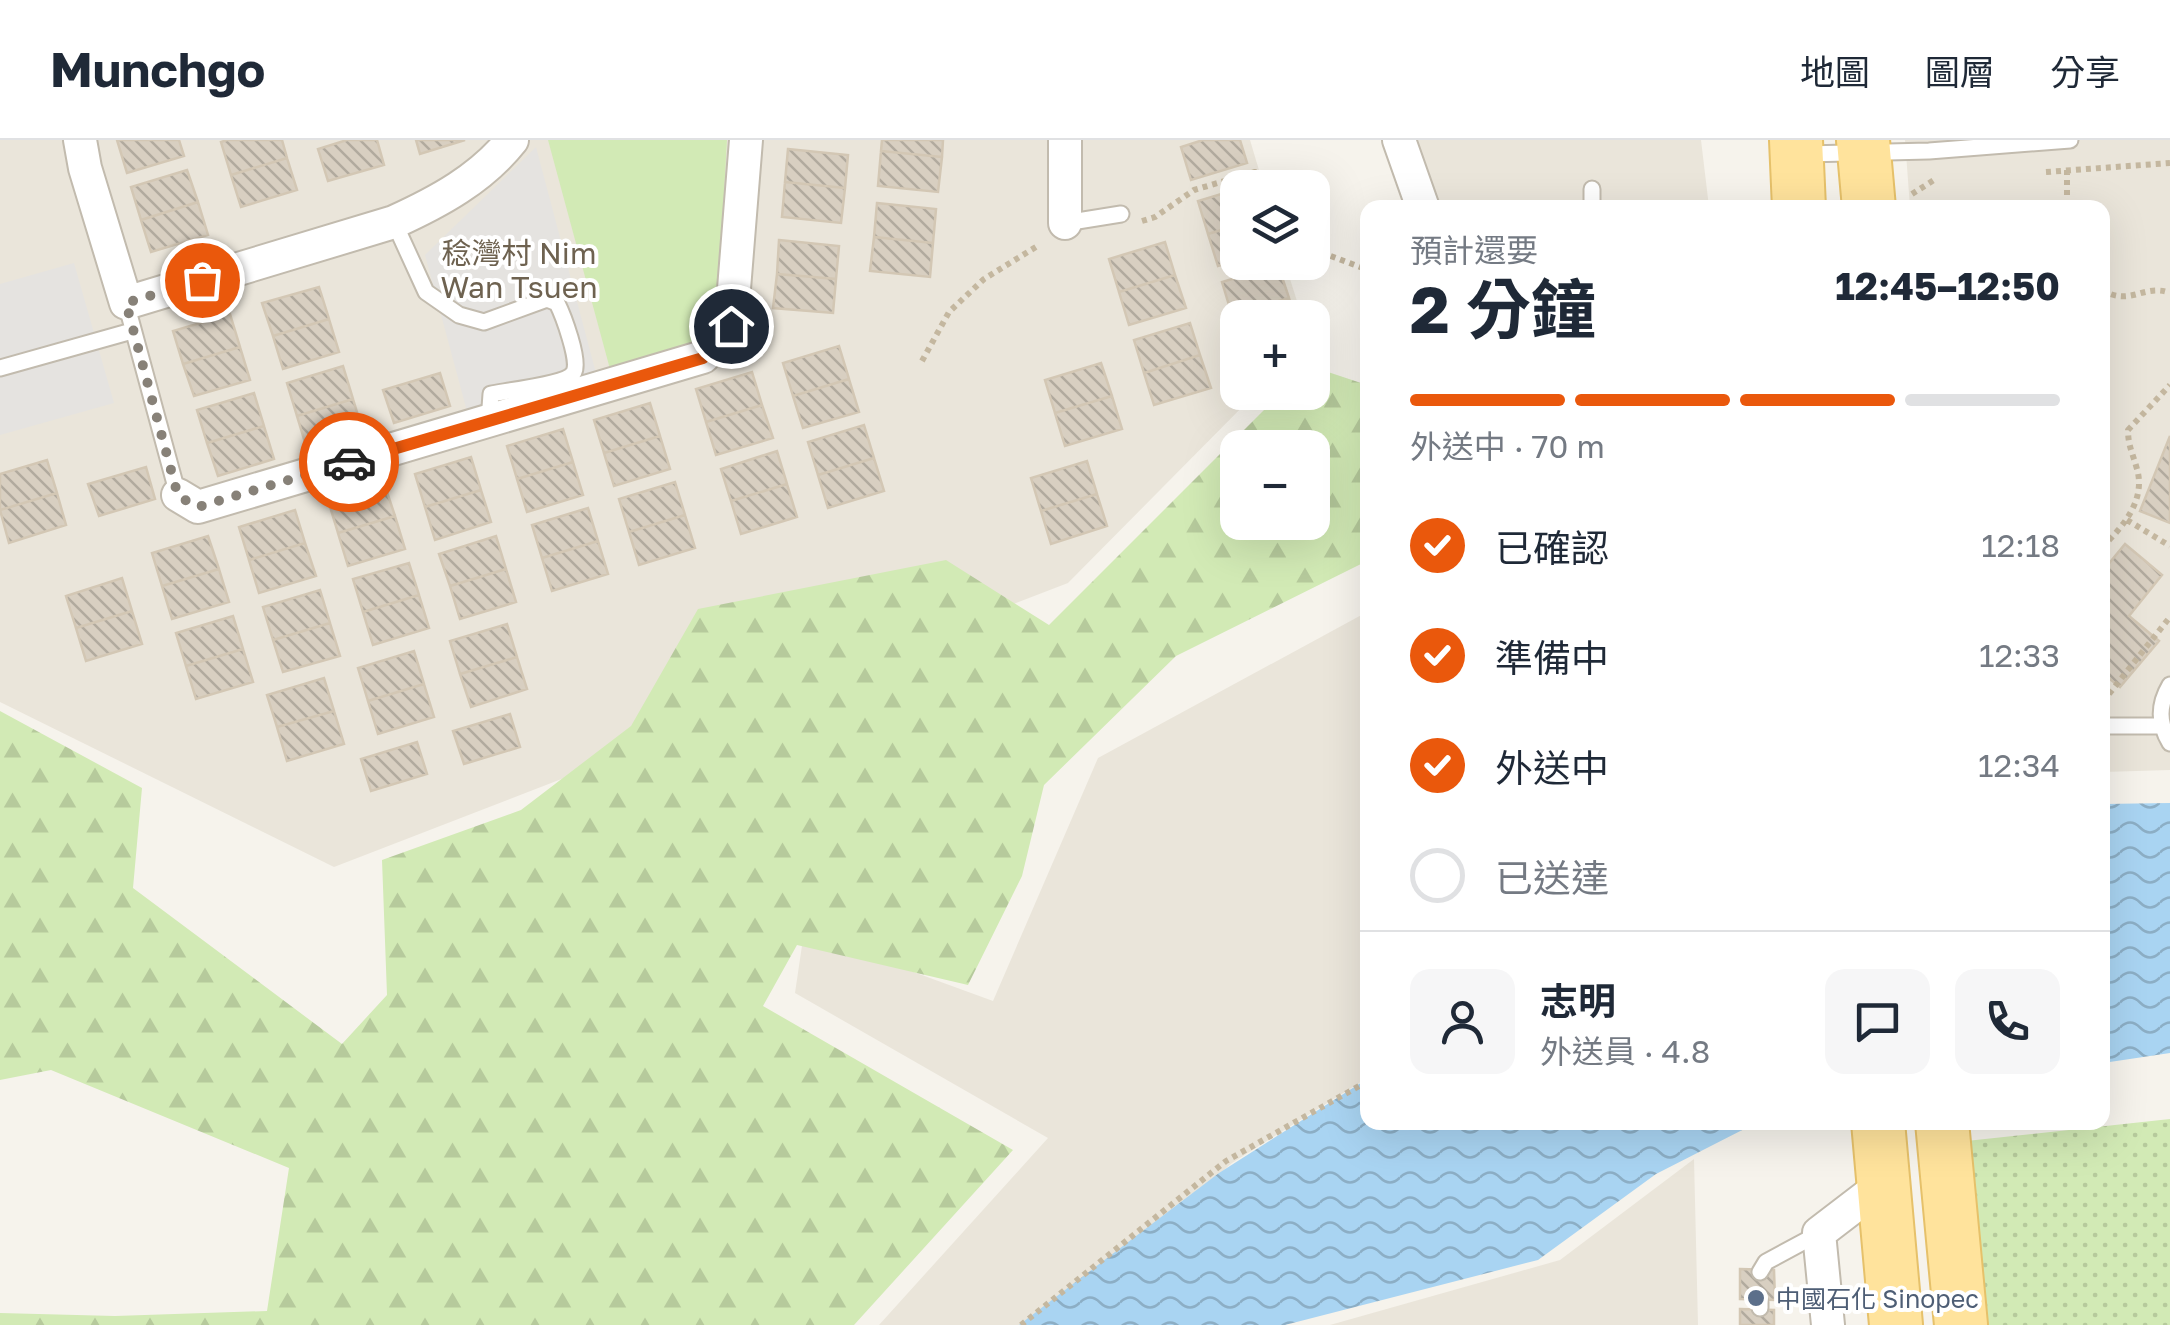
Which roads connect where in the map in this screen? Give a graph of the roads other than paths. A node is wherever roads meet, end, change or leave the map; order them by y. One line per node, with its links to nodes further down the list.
1 (80, 140): 17 (street)
2 (512, 140): 15 (street)
3 (746, 140): 19 (street)
4 (1065, 140): 16 (street)
5 (1399, 140): 10 (street)
6 (2070, 140): 8 (lane)
7 (1796, 147): 8 (lane); 12 (main road)
8 (1864, 147): 13 (main road)
9 (1592, 189): 11 (lane)
10 (1420, 200)
11 (1592, 200)
12 (1799, 200)
13 (1868, 200)
14 (1120, 214): 16 (lane)
15 (394, 222): 17 (street); 19 (lane)
16 (1065, 223)
17 (129, 317): 18 (lane); 20 (lane)
18 (0, 368)
19 (489, 421): 20 (street)
20 (178, 496)
21 (2170, 685): 23 (lane)
22 (2110, 726): 23 (lane)
23 (2161, 726): 24 (lane)
24 (2170, 744)
25 (1943, 1136): 31 (main road)
26 (1881, 1153): 27 (street); 30 (main road)
27 (1819, 1233): 28 (lane); 29 (street)
28 (1760, 1272)
29 (1828, 1325)
30 (1896, 1325)
31 (1961, 1325)

